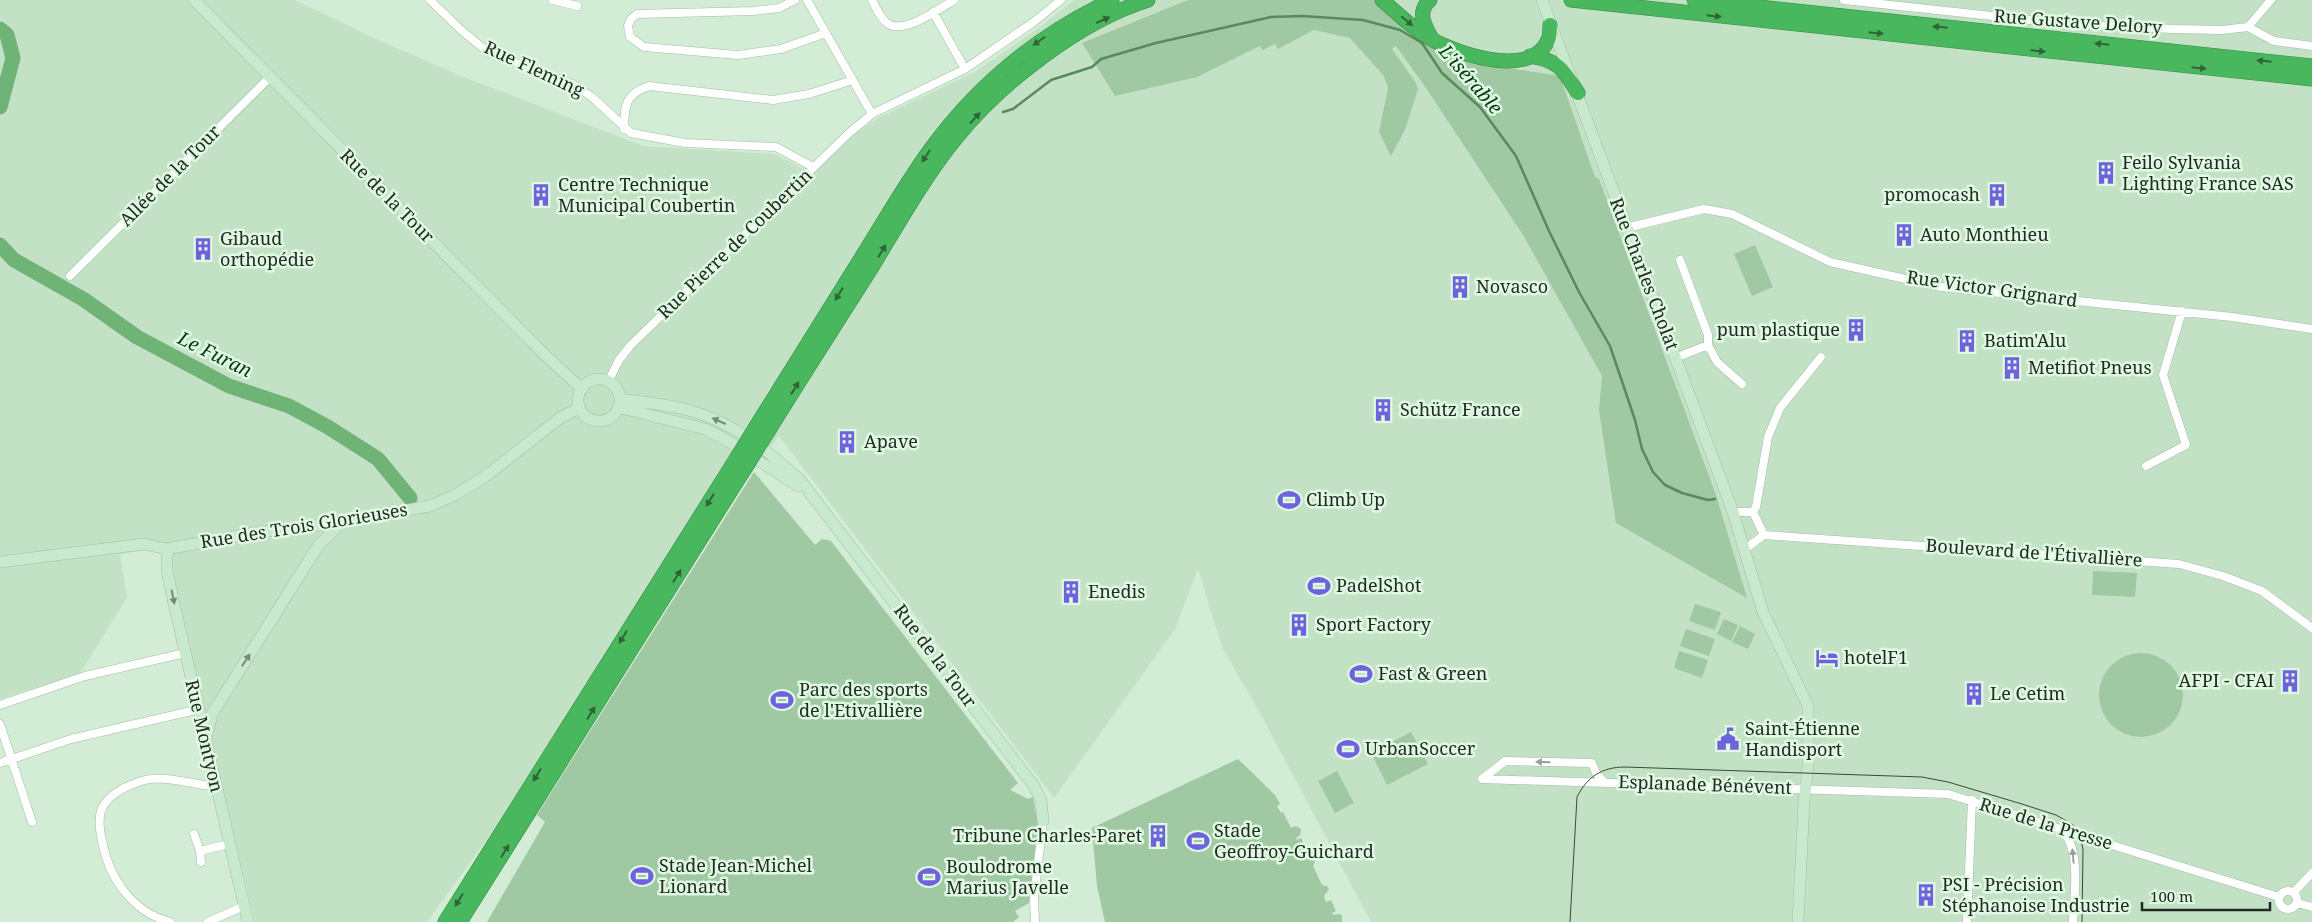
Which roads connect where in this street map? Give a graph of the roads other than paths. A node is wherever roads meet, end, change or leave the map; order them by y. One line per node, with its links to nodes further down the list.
1 (194, 0): 28 (street, Rue de la Tour)
2 (430, 0): 33 (street, Rue Fleming)
3 (553, 0): 18 (street)
4 (795, 0): 22 (street)
5 (807, 0): 22 (street)
6 (872, 0): 19 (street)
7 (954, 0): 19 (street)
8 (1061, 0): 27 (street, Rue Pierre de Coubertin)
9 (1112, 0): 48 (highway, one-way to 48)
10 (1148, 0): 48 (highway, one-way to 10)
11 (1382, 0): 23 (highway, one-way to 23)
12 (1430, 0): 23 (highway)
13 (1542, 0): 20 (street, Rue Charles Cholat)
14 (1571, 0): 30 (highway, one-way to 30)
15 (1694, 0): 26 (highway, one-way to 15)
16 (1844, 0): 21 (street, Rue Gustave Delory)
17 (2271, 0): 21 (street)
18 (577, 6)
19 (933, 12): 27 (street)
20 (1549, 20): 25 (highway); 31 (street, Rue Charles Cholat)
21 (2248, 27): 24 (street)
22 (826, 33): 29 (street)
23 (1432, 39): 25 (highway)
24 (2312, 46)
25 (1530, 56): 31 (highway)
26 (2312, 66)
27 (965, 69): 32 (street, Rue Pierre de Coubertin)
28 (270, 77): 37 (street, Allée de la Tour); 45 (street, Rue de la Tour)
29 (853, 80): 32 (street); 33 (street)
30 (2312, 80)
31 (1578, 93): 35 (street, Rue Charles Cholat)
32 (872, 114): 34 (street, Rue Pierre de Coubertin)
33 (624, 129): 34 (street)
34 (813, 167): 43 (street, Rue Pierre de Coubertin)
35 (1626, 228): 38 (street, Rue Victor Grignard); 42 (street, Rue Charles Cholat)
36 (1680, 260): 40 (street)
37 (70, 276)
38 (2182, 311): 39 (street, Rue Victor Grignard); 50 (street)
39 (2312, 329)
40 (1708, 345): 42 (street); 44 (street)
41 (1821, 357): 52 (street)
42 (1676, 358): 51 (street, Rue Charles Cholat)
43 (608, 382): 45 (street); 46 (street)
44 (1742, 384)
45 (582, 389): 47 (street)
46 (619, 403): 47 (street); 74 (street, Rue de la Tour)
47 (580, 408): 53 (street, Rue des Trois Glorieuses)
48 (763, 427): 49 (highway, bridge)
49 (740, 464): 82 (highway, one-way to 49); 88 (highway, one-way to 88)
50 (2146, 466)
51 (1733, 512): 52 (street); 58 (street, Rue Charles Cholat)
52 (1753, 512): 55 (street)
53 (343, 521): 54 (street, Rue des Trois Glorieuses); 56 (street)
54 (309, 527): 56 (street); 57 (street, Rue des Trois Glorieuses)
55 (1764, 535): 58 (street); 60 (street, Boulevard de l'Étivallière)
56 (318, 546): 63 (street, one-way to 56)
57 (167, 549): 59 (street, Rue des Trois Glorieuses); 61 (street, Rue Montyon, one-way to 61)
58 (1744, 549): 72 (street, Rue Charles Cholat)
59 (0, 562)
60 (2312, 628)
61 (185, 652): 62 (street, Rue Montyon); 64 (street)
62 (196, 695): 63 (street); 65 (street, Rue Montyon)
63 (220, 701): 67 (street)
64 (0, 705)
65 (200, 709): 67 (street, Rue Montyon); 68 (street)
66 (0, 724): 68 (street)
67 (205, 744): 71 (street, Rue Montyon)
68 (11, 759): 69 (street); 75 (street)
69 (0, 763)
70 (1604, 782): 70 (street, Esplanade Bénévent, one-way to 70); 72 (street, Esplanade Bénévent)
71 (215, 786): 78 (street, Rue Montyon); 89 (street)
72 (1806, 788): 73 (street, Rue de la Presse); 94 (street, Rue Charles Cholat)
73 (1972, 800): 76 (street, Rue de la Presse); 95 (street)
74 (1043, 821): 93 (street)
75 (32, 822)
76 (2053, 825): 84 (street, Rue de la Presse); 96 (street, one-way to 76)
77 (194, 834): 79 (street)
78 (230, 844): 79 (street); 86 (street, Rue Montyon)
79 (200, 851): 80 (street)
80 (201, 862)
81 (2312, 873): 83 (street)
82 (486, 881): 88 (highway); 92 (highway)
83 (2294, 892): 84 (street); 85 (street)
84 (2279, 897): 85 (street)
85 (2297, 903): 87 (street)
86 (244, 906): 90 (street); 91 (street, Rue Montyon)
87 (2312, 907)
88 (449, 921)
89 (170, 922)
90 (208, 922)
91 (248, 922)
92 (471, 922)
93 (1035, 922)
94 (1798, 922)
95 (1967, 922)
96 (2073, 922)

